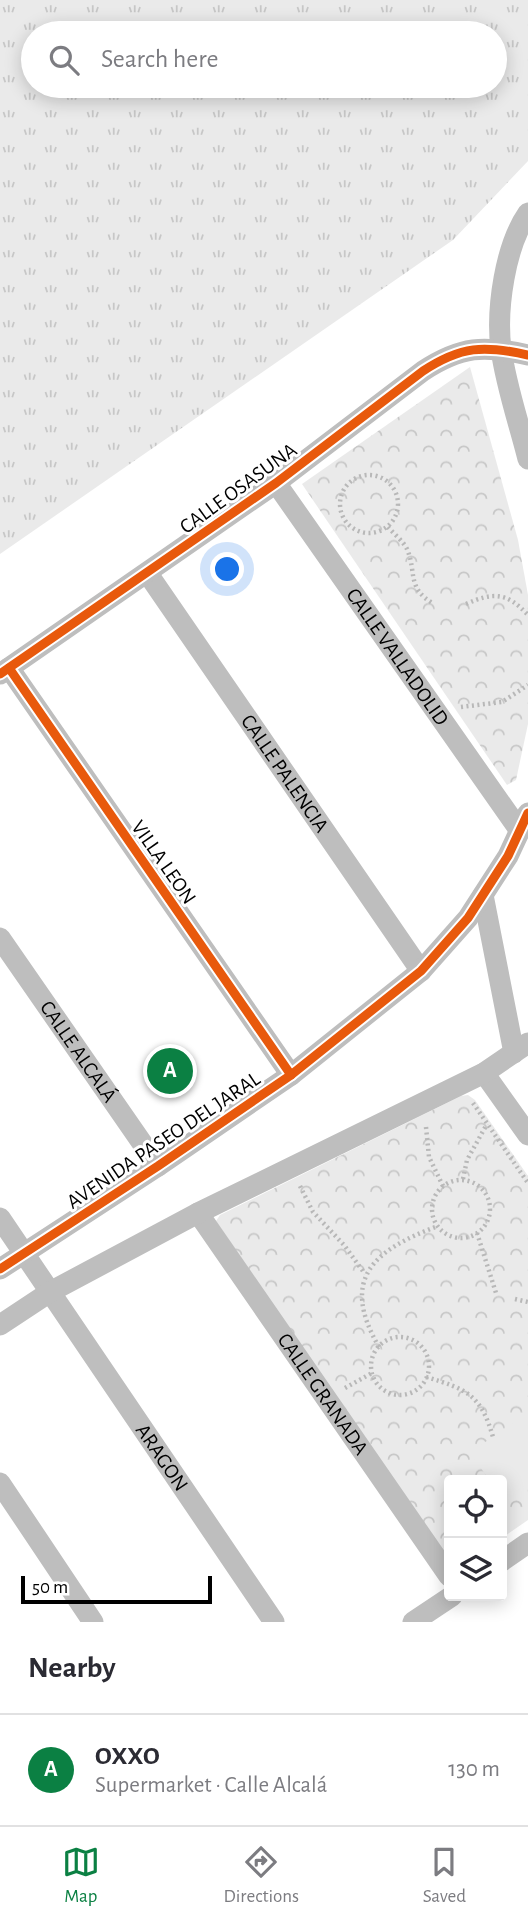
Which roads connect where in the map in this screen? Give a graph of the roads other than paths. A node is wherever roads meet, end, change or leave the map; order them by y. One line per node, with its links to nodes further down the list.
1 (528, 212): 2 (street)
2 (501, 349): 3 (street, CALLE OSASUNA); 4 (street); 5 (street, CALLE OSASUNA)
3 (528, 355)
4 (528, 459)
5 (276, 483): 6 (street, CALLE OSASUNA); 8 (street, CALLE VALLADOLID)
6 (148, 574): 7 (street, CALLE OSASUNA); 11 (street, CALLE PALENCIA)
7 (5, 671): 14 (street, VILLA LEON)
8 (524, 822): 9 (street, AVENIDA PASEO DEL JARAL)
9 (483, 895): 11 (street, AVENIDA PASEO DEL JARAL); 12 (street)
10 (0, 938): 16 (street, CALLE ALCALÁ)
11 (421, 971): 14 (street, AVENIDA PASEO DEL JARAL)
12 (521, 1048): 13 (street)
13 (484, 1073): 15 (street); 17 (street)
14 (291, 1075): 16 (street, AVENIDA PASEO DEL JARAL)
15 (528, 1135)
16 (158, 1166): 19 (street, AVENIDA PASEO DEL JARAL)
17 (198, 1213): 21 (street); 26 (street, CALLE GRANADA)
18 (0, 1218): 19 (street, ARAGON)
19 (23, 1252): 20 (street, AVENIDA PASEO DEL JARAL); 21 (street, ARAGON)
20 (0, 1269)
21 (50, 1292): 22 (street); 29 (street, ARAGON)
22 (0, 1325)
23 (0, 1483): 28 (street)
24 (528, 1543): 25 (street)
25 (507, 1558)
26 (444, 1569)
27 (444, 1601): 30 (street)
28 (93, 1622)
29 (274, 1622)
30 (413, 1622)

